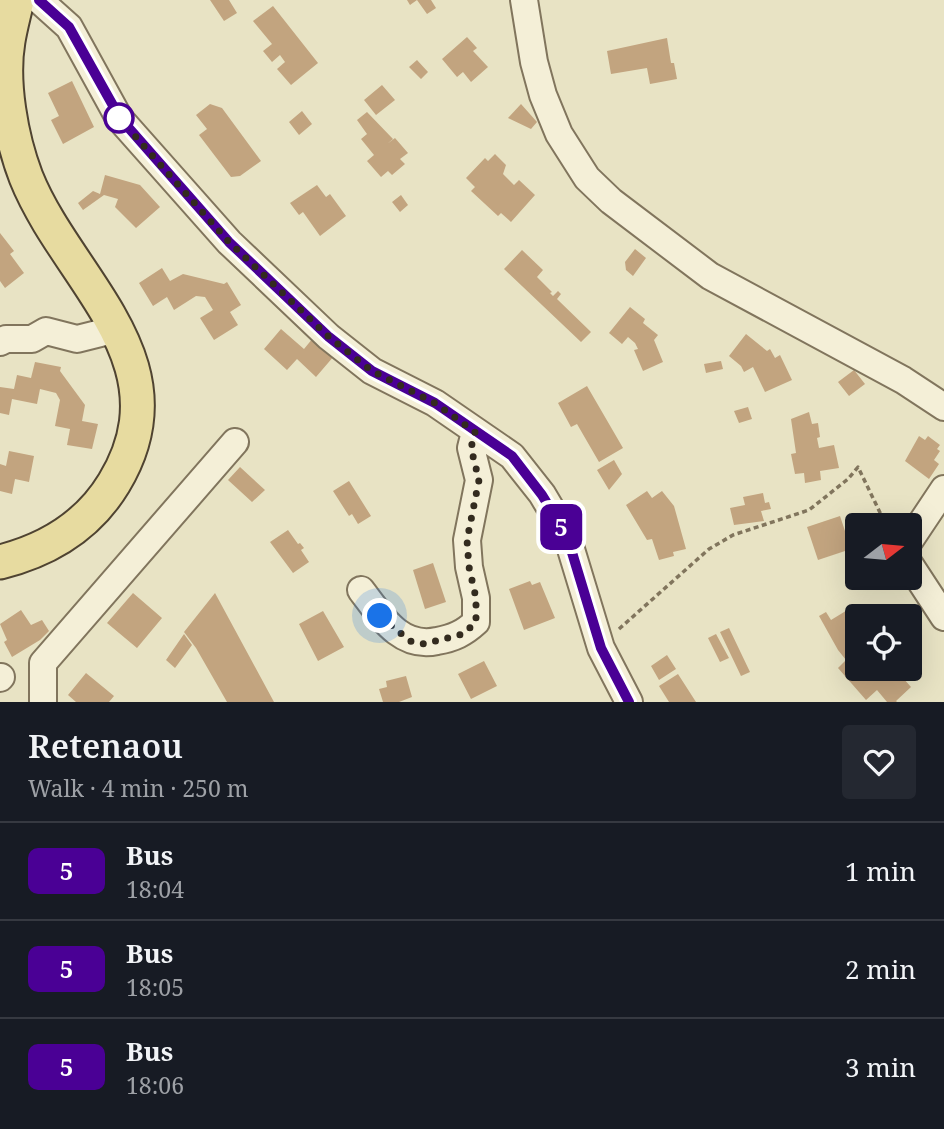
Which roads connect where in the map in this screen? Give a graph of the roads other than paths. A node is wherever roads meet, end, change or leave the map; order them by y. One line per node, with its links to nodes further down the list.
1 (17, 0): 4 (main road)
2 (39, 0): 4 (main road); 8 (street)
3 (524, 0): 7 (street)
4 (10, 118): 5 (main road)
5 (117, 328): 6 (street); 12 (main road)
6 (0, 342)
7 (944, 407)
8 (475, 432): 14 (street); 17 (street)
9 (235, 442): 16 (street)
10 (944, 489): 11 (street)
11 (922, 522)
12 (0, 562)
13 (922, 585): 15 (street)
14 (361, 590)
15 (944, 617)
16 (43, 702)
17 (629, 702)

